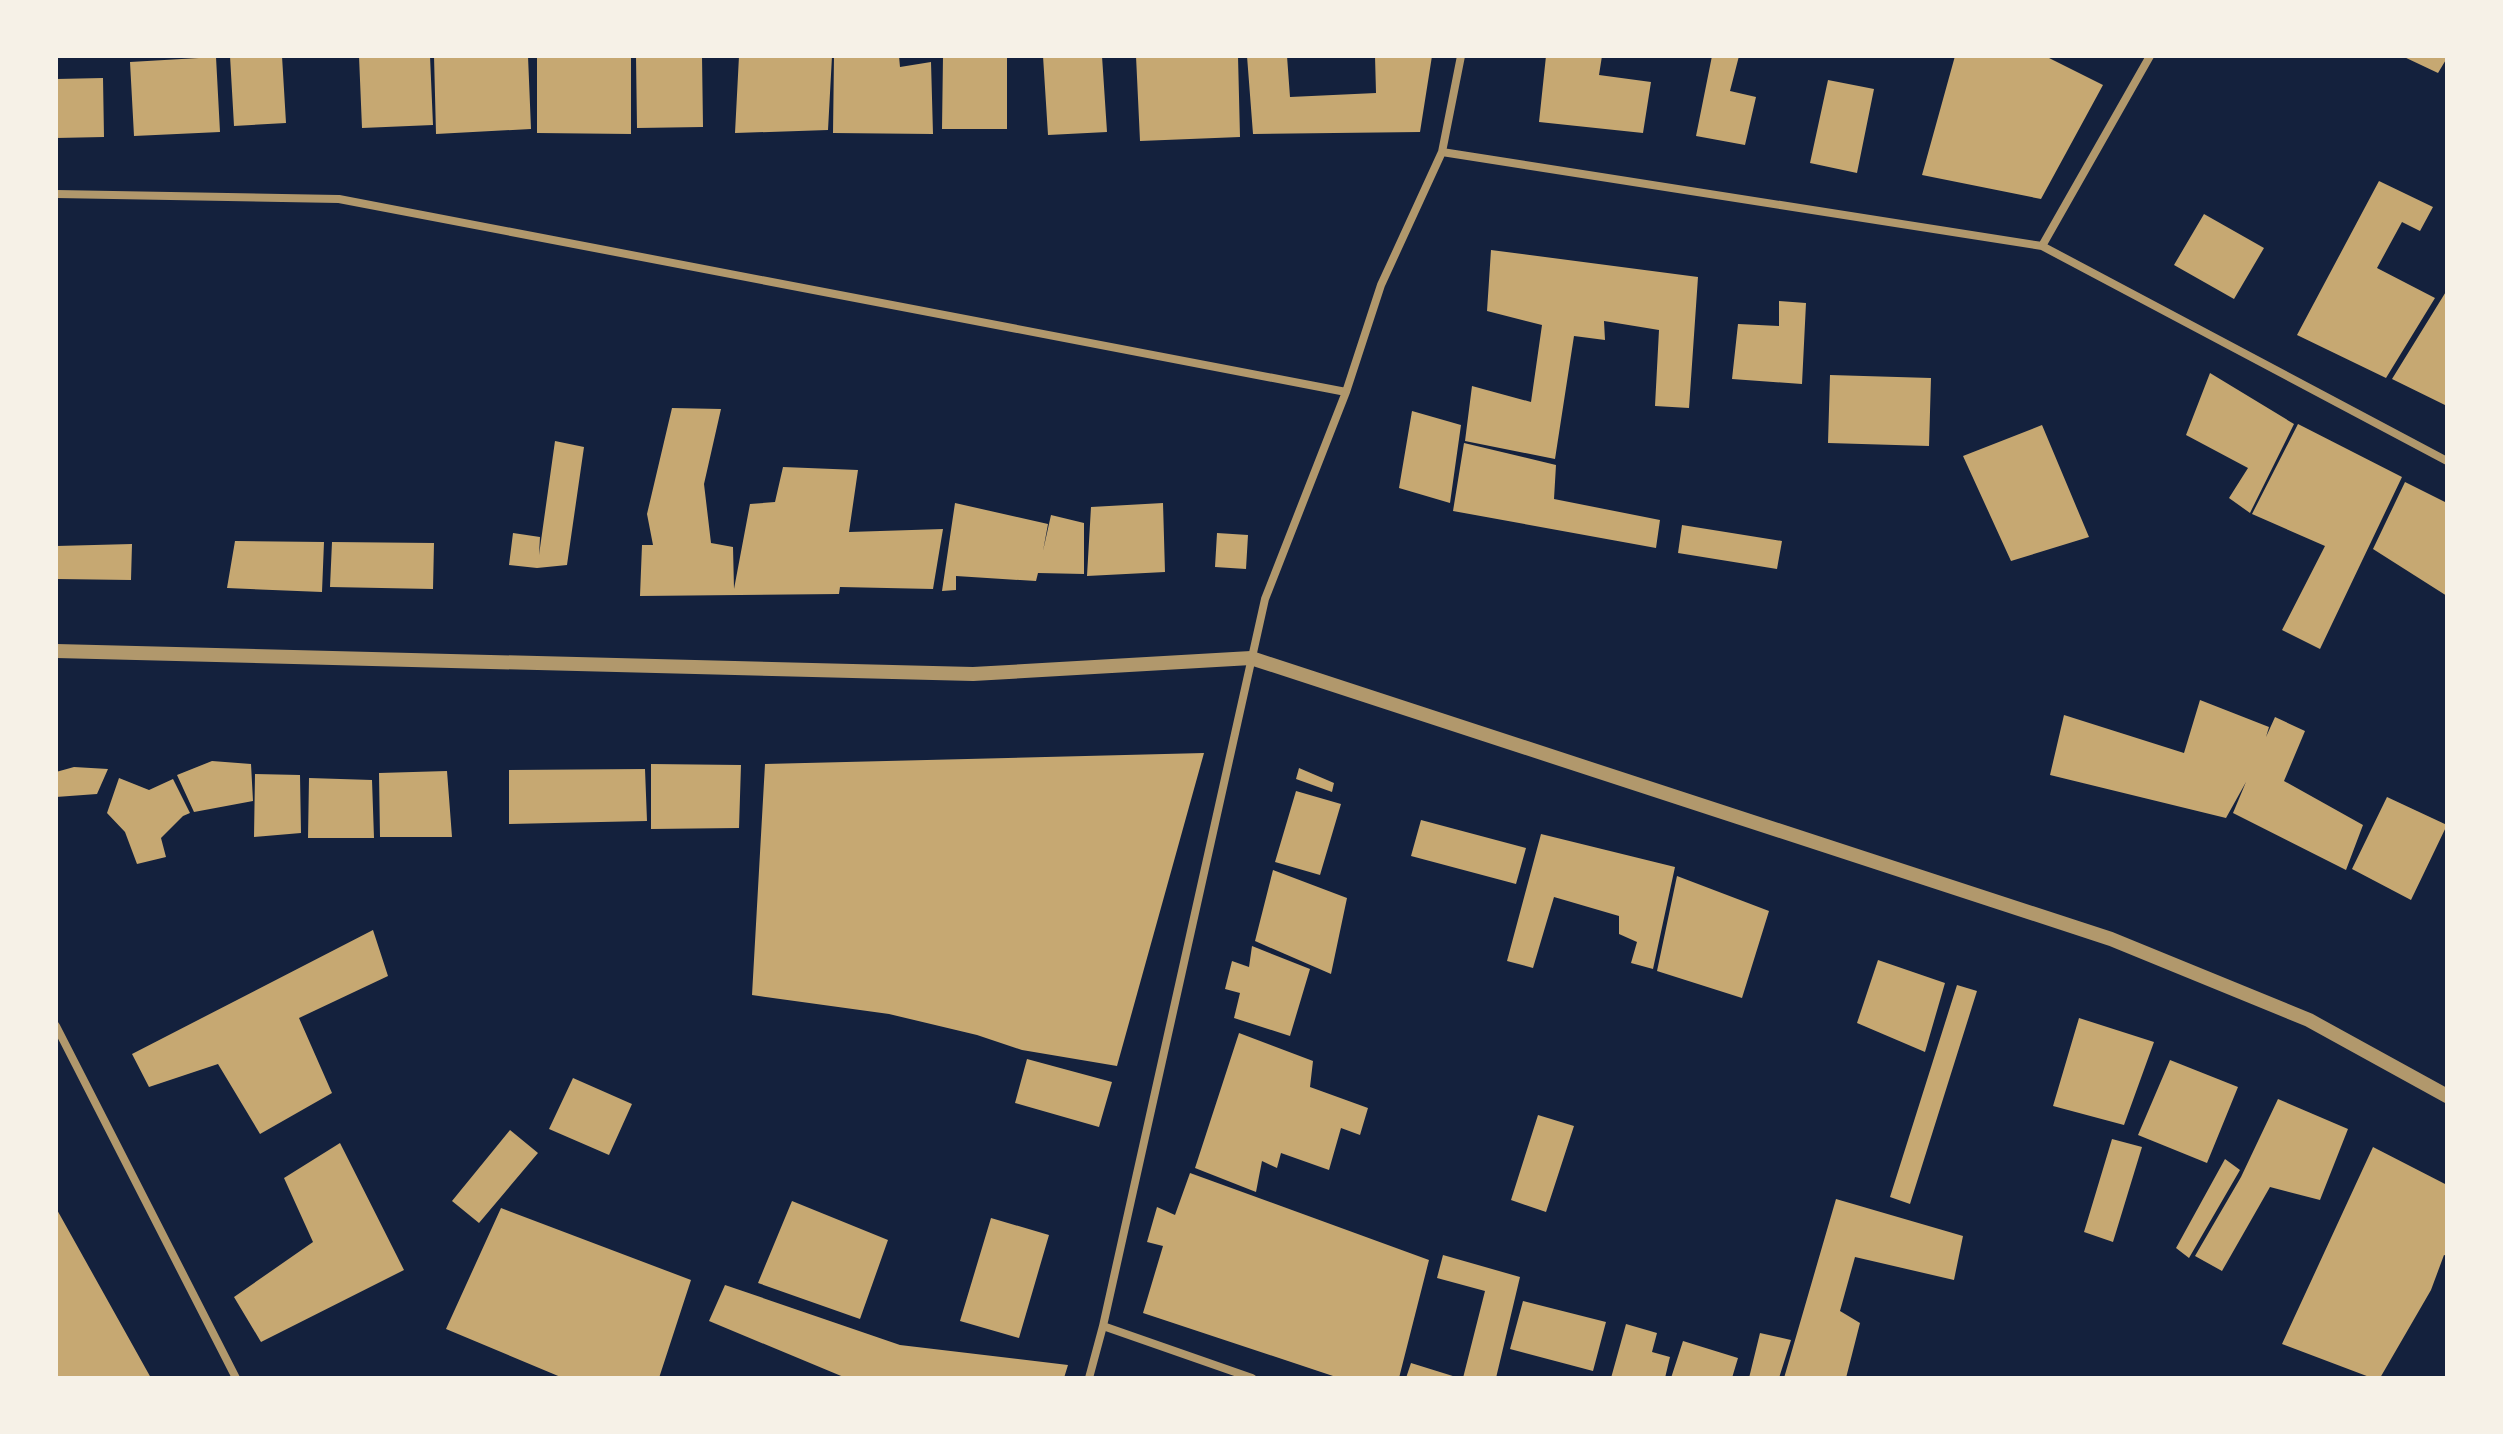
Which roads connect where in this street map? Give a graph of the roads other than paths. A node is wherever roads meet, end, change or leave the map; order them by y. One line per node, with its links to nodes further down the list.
1 (1461, 56): 3 (street)
2 (2150, 56): 5 (street)
3 (1442, 152): 5 (street); 6 (street)
4 (56, 194): 6 (street)
5 (2042, 246): 7 (street)
6 (1346, 392): 9 (street)
7 (2447, 461)
8 (56, 651): 9 (street)
9 (1251, 658): 11 (street); 12 (street)
10 (56, 1026): 13 (street)
11 (2447, 1096)
12 (1103, 1326): 14 (street); 15 (street)
13 (236, 1378)
14 (1089, 1378)
15 (1252, 1378)

